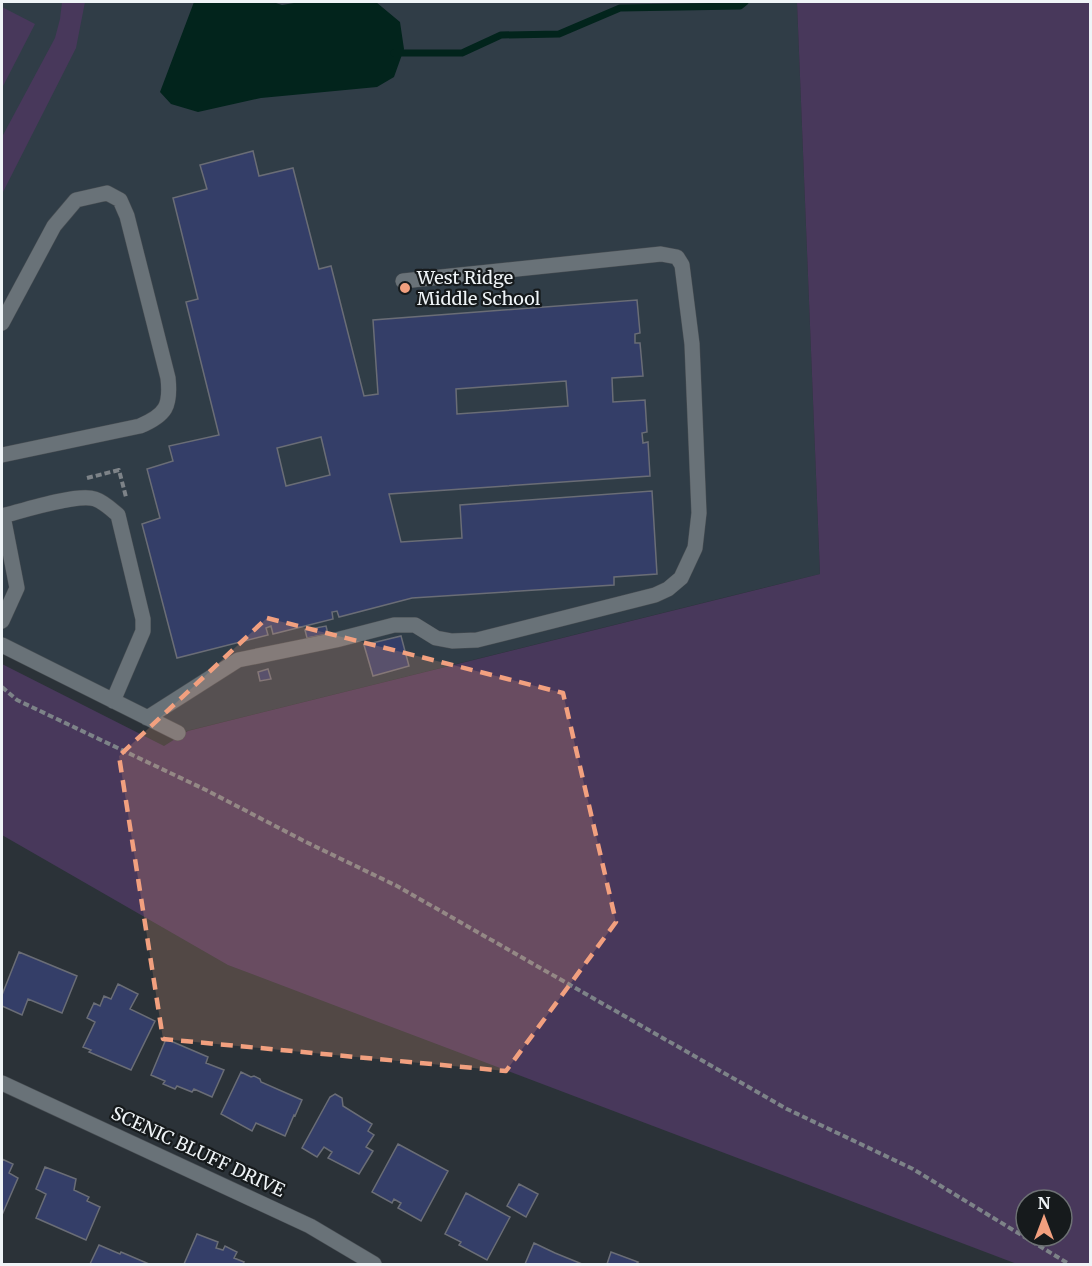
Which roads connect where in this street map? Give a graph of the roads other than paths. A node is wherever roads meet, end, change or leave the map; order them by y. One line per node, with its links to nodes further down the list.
1 (403, 281): 8 (street)
2 (2, 322): 3 (street)
3 (2, 455)
4 (2, 516): 5 (street); 7 (street)
5 (2, 621)
6 (2, 645): 7 (street)
7 (113, 701): 8 (street)
8 (147, 718): 9 (street)
9 (178, 733)
10 (2, 1083): 11 (street, SCENIC BLUFF DRIVE)
11 (374, 1264)

